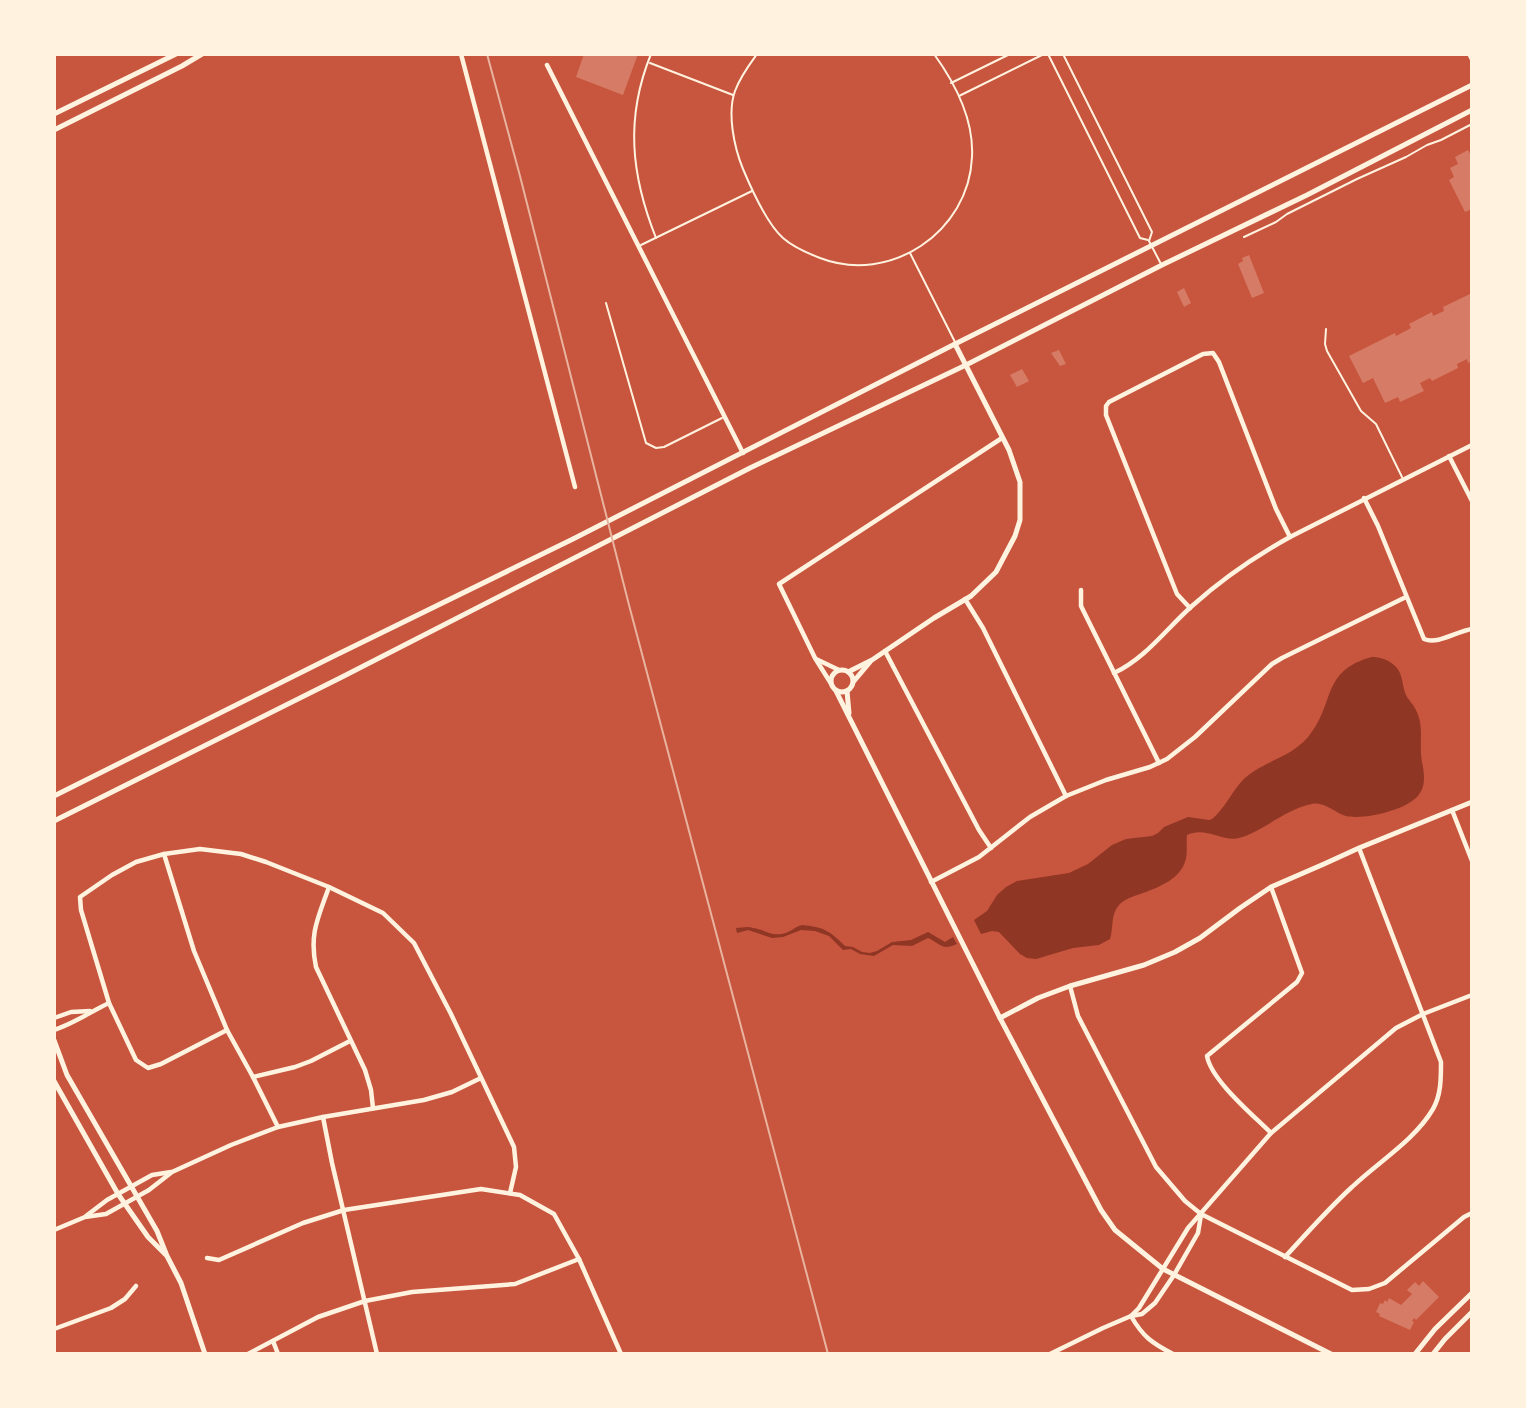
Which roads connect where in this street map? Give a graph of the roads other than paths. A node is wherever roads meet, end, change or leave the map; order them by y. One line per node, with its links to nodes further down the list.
1 (176, 54): 19 (street)
2 (202, 54): 20 (street)
3 (461, 54): 37 (street)
4 (652, 54): 11 (lane)
5 (757, 54): 16 (lane)
6 (934, 54): 14 (lane)
7 (1010, 54): 14 (lane)
8 (1046, 54): 17 (lane); 23 (lane)
9 (1063, 54): 23 (lane)
10 (1468, 54): 12 (lane)
11 (648, 62): 16 (lane); 22 (lane)
12 (1472, 62)
13 (547, 65): 24 (street)
14 (951, 83): 17 (lane)
15 (1472, 85): 23 (street)
16 (734, 96): 21 (lane)
17 (958, 96): 25 (lane)
18 (1472, 110): 26 (street)
19 (54, 114)
20 (54, 130)
21 (753, 190): 22 (lane); 25 (lane)
22 (656, 238): 24 (lane)
23 (1150, 243): 26 (lane); 29 (street)
24 (638, 247): 31 (street)
25 (909, 253): 29 (lane)
26 (1161, 265): 30 (street)
27 (606, 303): 31 (lane)
28 (1326, 329): 36 (lane)
29 (955, 344): 30 (street); 34 (street)
30 (966, 365): 32 (street); 62 (street)
31 (724, 417): 34 (street)
32 (1002, 438): 43 (street); 47 (street)
33 (1472, 445): 35 (street)
34 (739, 455): 58 (street)
35 (1449, 456): 36 (street); 39 (street)
36 (1403, 479): 38 (street)
37 (575, 487)
38 (1364, 498): 40 (street); 42 (street)
39 (1472, 501)
40 (1290, 537): 44 (street); 44 (street)
41 (1081, 590): 51 (street)
42 (1406, 597): 45 (street); 57 (street)
43 (965, 599): 46 (street); 59 (street)
44 (1190, 608): 51 (street)
45 (1472, 629)
46 (885, 651): 48 (street); 63 (street)
47 (815, 658): 49 (street); 52 (street)
48 (872, 660): 50 (street); 53 (street)
49 (839, 670): 50 (street); 52 (street)
50 (848, 672): 53 (street)
51 (1114, 673): 57 (street)
52 (830, 682): 54 (street)
53 (853, 682): 55 (street)
54 (836, 691): 55 (street); 56 (street)
55 (847, 691): 56 (street)
56 (849, 716): 67 (street)
57 (1159, 763): 59 (street)
58 (54, 796)
59 (1066, 796): 63 (street)
60 (1472, 802): 61 (street)
61 (1452, 810): 64 (street); 66 (street)
62 (54, 821)
63 (991, 848): 67 (street)
64 (1359, 848): 69 (street); 74 (street)
65 (164, 854): 68 (street); 72 (street); 78 (street)
66 (1472, 861)
67 (931, 882): 76 (street)
68 (329, 887): 80 (street); 82 (street)
69 (1271, 887): 70 (street); 87 (street)
70 (1070, 986): 76 (street); 96 (street)
71 (1472, 995): 74 (street)
72 (109, 1003): 73 (street); 78 (street)
73 (90, 1011): 75 (street); 77 (street)
74 (1423, 1014): 87 (street); 100 (street)
75 (54, 1018)
76 (1000, 1018): 103 (street)
77 (54, 1030)
78 (227, 1030): 81 (street)
79 (54, 1040): 89 (street)
80 (350, 1041): 81 (street); 84 (street)
81 (253, 1077): 86 (street)
82 (481, 1078): 84 (street); 90 (street)
83 (54, 1080): 91 (street)
84 (373, 1108): 85 (street)
85 (323, 1117): 86 (street); 94 (street)
86 (278, 1127): 88 (street)
87 (1271, 1133): 96 (street)
88 (172, 1172): 89 (street); 92 (street)
89 (131, 1187): 91 (street); 92 (street)
90 (510, 1193): 94 (street); 102 (street)
91 (118, 1194): 93 (street); 97 (street)
92 (137, 1197): 93 (street); 99 (street)
93 (125, 1203): 97 (street); 99 (street)
94 (344, 1210): 101 (street); 107 (street)
95 (1472, 1213): 100 (street)
96 (1201, 1214): 100 (street); 103 (street); 104 (street)
97 (85, 1217): 98 (street)
98 (54, 1230)
99 (167, 1256): 112 (street)
100 (1285, 1257)
101 (207, 1258)
102 (579, 1259): 107 (street); 116 (street)
103 (1163, 1269): 104 (street); 109 (street)
104 (1174, 1275): 109 (street); 119 (street)
105 (136, 1286): 110 (street)
106 (1472, 1293): 120 (street)
107 (365, 1301): 111 (street); 115 (street)
108 (1472, 1312): 121 (street)
109 (1131, 1317): 117 (street); 118 (street)
110 (54, 1329)
111 (273, 1341): 113 (street); 114 (street)
112 (205, 1354)
113 (248, 1354)
114 (278, 1354)
115 (377, 1354)
116 (621, 1354)
117 (1050, 1354)
118 (1173, 1354)
119 (1331, 1354)
120 (1415, 1354)
121 (1433, 1354)

